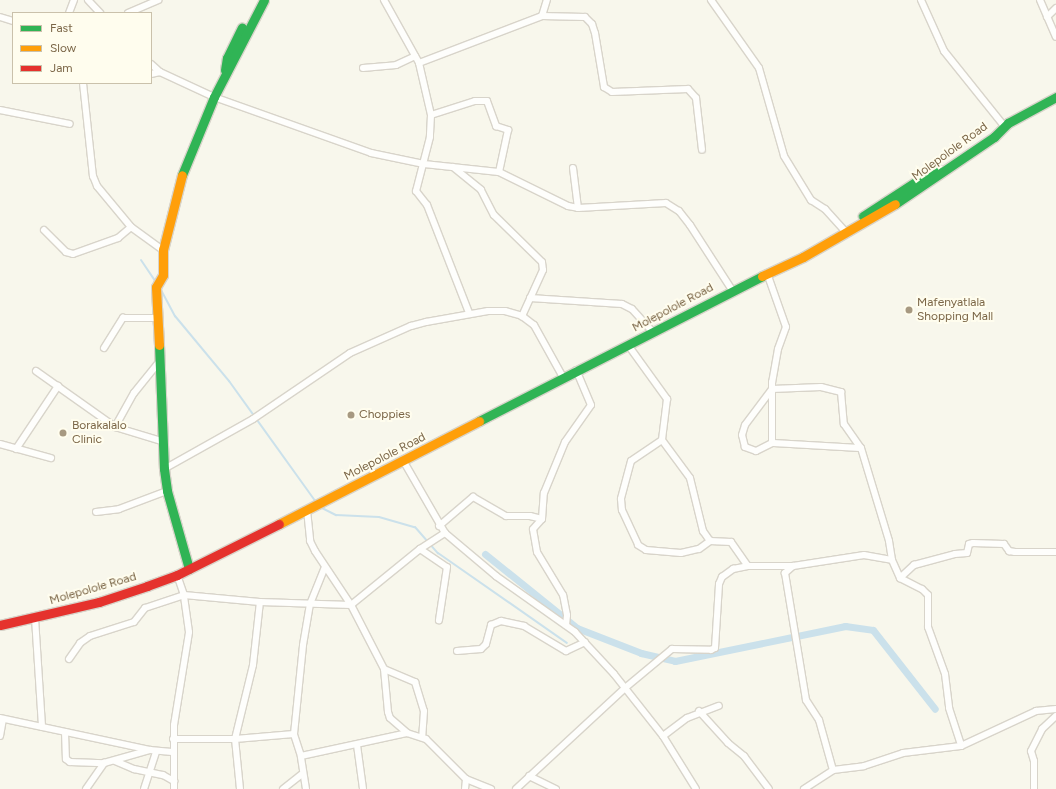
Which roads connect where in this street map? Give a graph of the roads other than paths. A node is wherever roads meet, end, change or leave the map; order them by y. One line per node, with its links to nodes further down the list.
1 (74, 0): 12 (street)
2 (88, 0): 13 (street)
3 (158, 0): 14 (street)
4 (257, 0): 26 (main road)
5 (264, 0): 26 (main road)
6 (384, 0): 20 (street)
7 (546, 0): 15 (street)
8 (711, 0): 41 (street)
9 (921, 0): 33 (street)
10 (1040, 0): 17 (street)
11 (1056, 8): 17 (street)
12 (69, 12)
13 (99, 12)
14 (130, 12)
15 (542, 16): 21 (street); 34 (street)
16 (0, 17): 18 (street)
17 (1047, 17): 19 (street)
18 (11, 19)
19 (1056, 37)
20 (415, 56): 21 (street); 23 (street)
21 (419, 63): 31 (street)
22 (152, 65): 24 (street)
23 (363, 68)
24 (160, 72): 25 (street); 28 (street)
25 (152, 74)
26 (224, 78): 28 (main road)
27 (84, 84): 40 (street)
28 (214, 97): 35 (street); 43 (main road)
29 (1056, 97): 33 (main road, Molepolole Road)
30 (0, 110): 32 (street)
31 (431, 116): 35 (street); 38 (street)
32 (70, 124)
33 (1002, 128): 41 (main road, Molepolole Road); 44 (main road, Molepolole Road)
34 (702, 150)
35 (424, 164): 36 (street); 47 (street)
36 (453, 167): 38 (street); 46 (street)
37 (573, 168): 39 (street)
38 (499, 172): 39 (street)
39 (578, 208): 45 (street)
40 (130, 227): 42 (street); 43 (street)
41 (843, 228): 44 (main road, Molepolole Road)
42 (44, 230)
43 (164, 250): 49 (main road)
44 (767, 273): 45 (main road, Molepolole Road); 58 (street)
45 (732, 290): 50 (main road, Molepolole Road)
46 (530, 298): 48 (street); 50 (street)
47 (469, 313): 48 (street); 68 (street)
48 (522, 316): 56 (street)
49 (156, 318): 52 (street); 53 (main road)
50 (652, 331): 51 (main road, Molepolole Road)
51 (628, 345): 54 (main road, Molepolole Road); 60 (street)
52 (104, 348)
53 (158, 363): 59 (street); 61 (main road)
54 (576, 370): 56 (main road, Molepolole Road); 72 (street)
55 (36, 371): 57 (street)
56 (562, 376): 67 (main road, Molepolole Road)
57 (58, 386): 59 (street); 65 (street)
58 (772, 389): 62 (street); 62 (street); 64 (street)
59 (115, 427): 61 (street)
60 (662, 440): 75 (street); 75 (street)
61 (161, 441): 68 (main road)
62 (772, 443): 64 (street)
63 (0, 444): 65 (street)
64 (862, 448): 78 (street)
65 (16, 449): 66 (street)
66 (51, 458)
67 (404, 462): 70 (main road, Molepolole Road); 73 (street)
68 (164, 469): 69 (main road)
69 (167, 491): 71 (street); 82 (main road)
70 (307, 510): 81 (street); 82 (main road, Molepolole Road)
71 (96, 512)
72 (542, 519): 73 (street); 92 (street)
73 (439, 526): 74 (street)
74 (445, 533): 76 (street); 92 (street)
75 (710, 541): 79 (street)
76 (420, 549): 88 (street); 90 (street)
77 (1056, 552): 84 (street)
78 (892, 560): 80 (street); 84 (street)
79 (748, 566): 80 (street); 97 (street)
80 (793, 566): 119 (street)
81 (325, 567): 87 (street); 88 (street)
82 (189, 569): 83 (main road, Molepolole Road)
83 (177, 575): 85 (street); 89 (main road, Molepolole Road)
84 (901, 577): 113 (street)
85 (184, 595): 86 (street); 95 (street); 110 (street)
86 (260, 602): 87 (street); 111 (street)
87 (310, 604): 88 (street); 106 (street)
88 (351, 605): 96 (street)
89 (35, 618): 91 (main road, Molepolole Road); 103 (street)
90 (439, 620)
91 (0, 624)
92 (566, 625): 93 (street)
93 (584, 642): 94 (street); 97 (street)
94 (457, 651)
95 (69, 659)
96 (384, 668): 105 (street); 109 (street)
97 (625, 688): 108 (street); 122 (street)
98 (719, 706): 100 (street)
99 (1056, 709): 113 (street)
100 (699, 711): 108 (street); 137 (street)
101 (1056, 716): 139 (street)
102 (2, 718): 103 (street); 107 (street)
103 (42, 727): 104 (street)
104 (65, 732): 114 (street); 118 (street)
105 (407, 733): 109 (street); 112 (street)
106 (294, 734): 111 (street); 116 (street)
107 (0, 736)
108 (663, 736): 136 (street)
109 (422, 737): 123 (street)
110 (173, 739): 111 (street); 115 (street)
111 (235, 739): 128 (street)
112 (357, 745): 116 (street); 131 (street)
113 (961, 746): 119 (street)
114 (153, 750): 115 (street); 117 (street); 120 (street)
115 (172, 752): 124 (street)
116 (301, 756): 121 (street)
117 (116, 761): 118 (street); 120 (street)
118 (104, 763): 125 (street)
119 (833, 770): 138 (street)
120 (149, 773): 124 (street); 126 (street)
121 (302, 774): 129 (street); 130 (street)
122 (529, 776): 134 (street); 135 (street)
123 (466, 779): 132 (street); 133 (street)
124 (174, 781): 127 (street)
125 (86, 789)
126 (144, 789)
127 (174, 789)
128 (240, 789)
129 (283, 789)
130 (306, 789)
131 (363, 789)
132 (464, 789)
133 (491, 789)
134 (516, 789)
135 (556, 789)
136 (696, 789)
137 (769, 789)
138 (804, 789)
139 (1034, 789)

